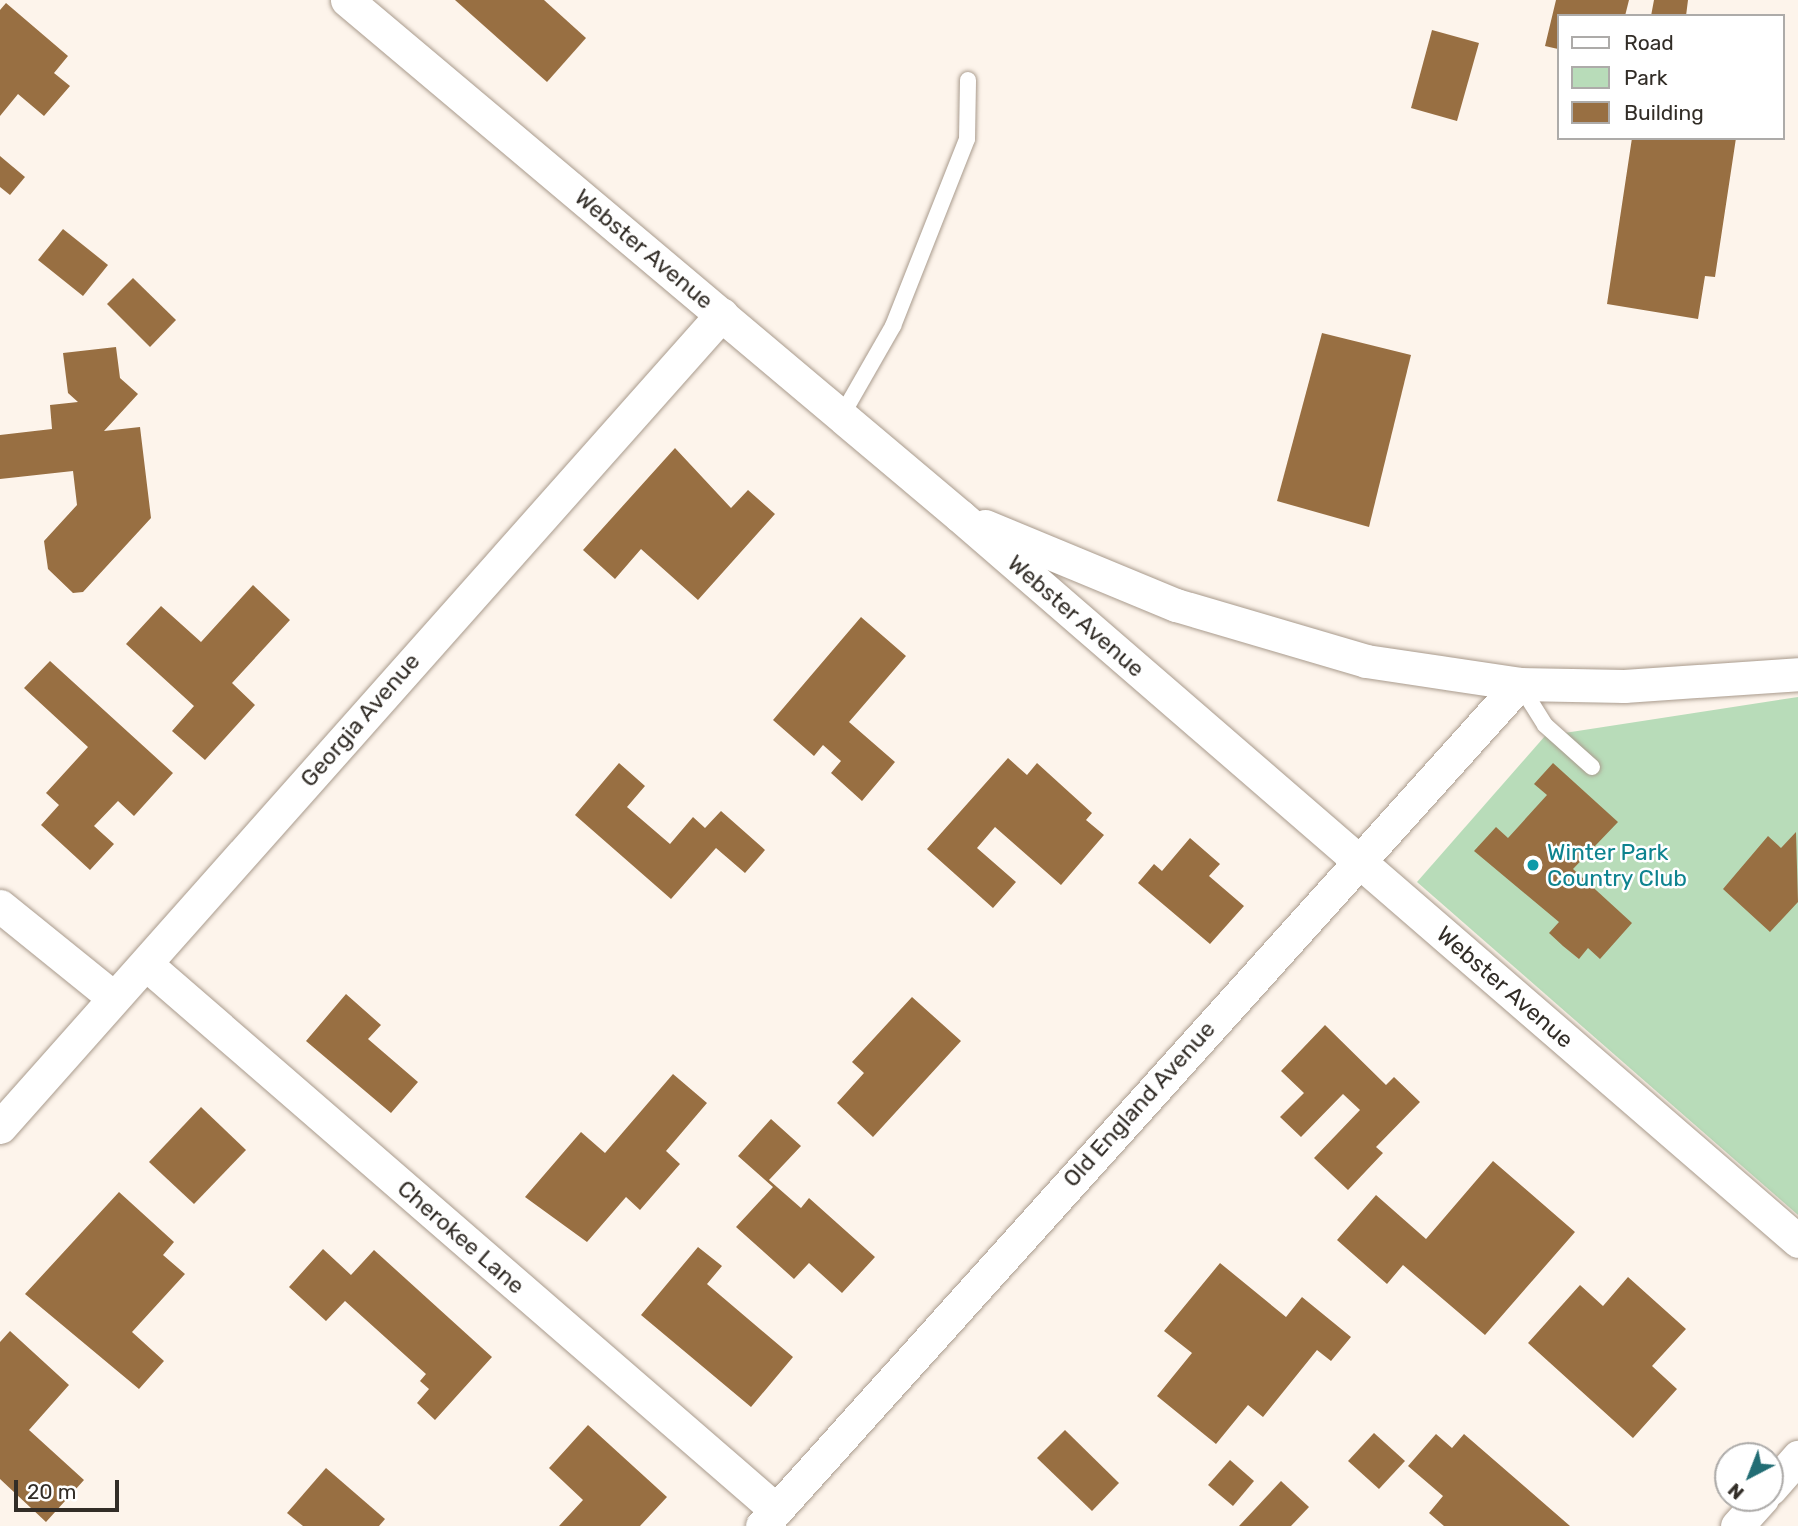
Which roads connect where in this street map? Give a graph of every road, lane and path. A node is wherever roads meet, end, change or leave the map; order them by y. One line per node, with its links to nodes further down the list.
1 (347, 0): 3 (street, Webster Avenue)
2 (968, 80): 4 (lane)
3 (722, 314): 4 (street, Webster Avenue); 11 (street, Georgia Avenue)
4 (842, 415): 5 (street, Webster Avenue)
5 (960, 516): 7 (street); 9 (street, Webster Avenue)
6 (1798, 674): 7 (street)
7 (1519, 684): 8 (lane); 9 (street, Old England Avenue)
8 (1592, 766)
9 (1358, 859): 14 (street, Webster Avenue); 18 (street, Old England Avenue)
10 (0, 906): 12 (street)
11 (146, 964): 12 (street, Georgia Avenue); 18 (street, Cherokee Lane)
12 (114, 998): 13 (street, Georgia Avenue)
13 (0, 1127)
14 (1798, 1241)
15 (1798, 1457): 16 (street)
16 (1784, 1473)
17 (1750, 1512): 19 (street)
18 (769, 1518)
19 (1737, 1526)

